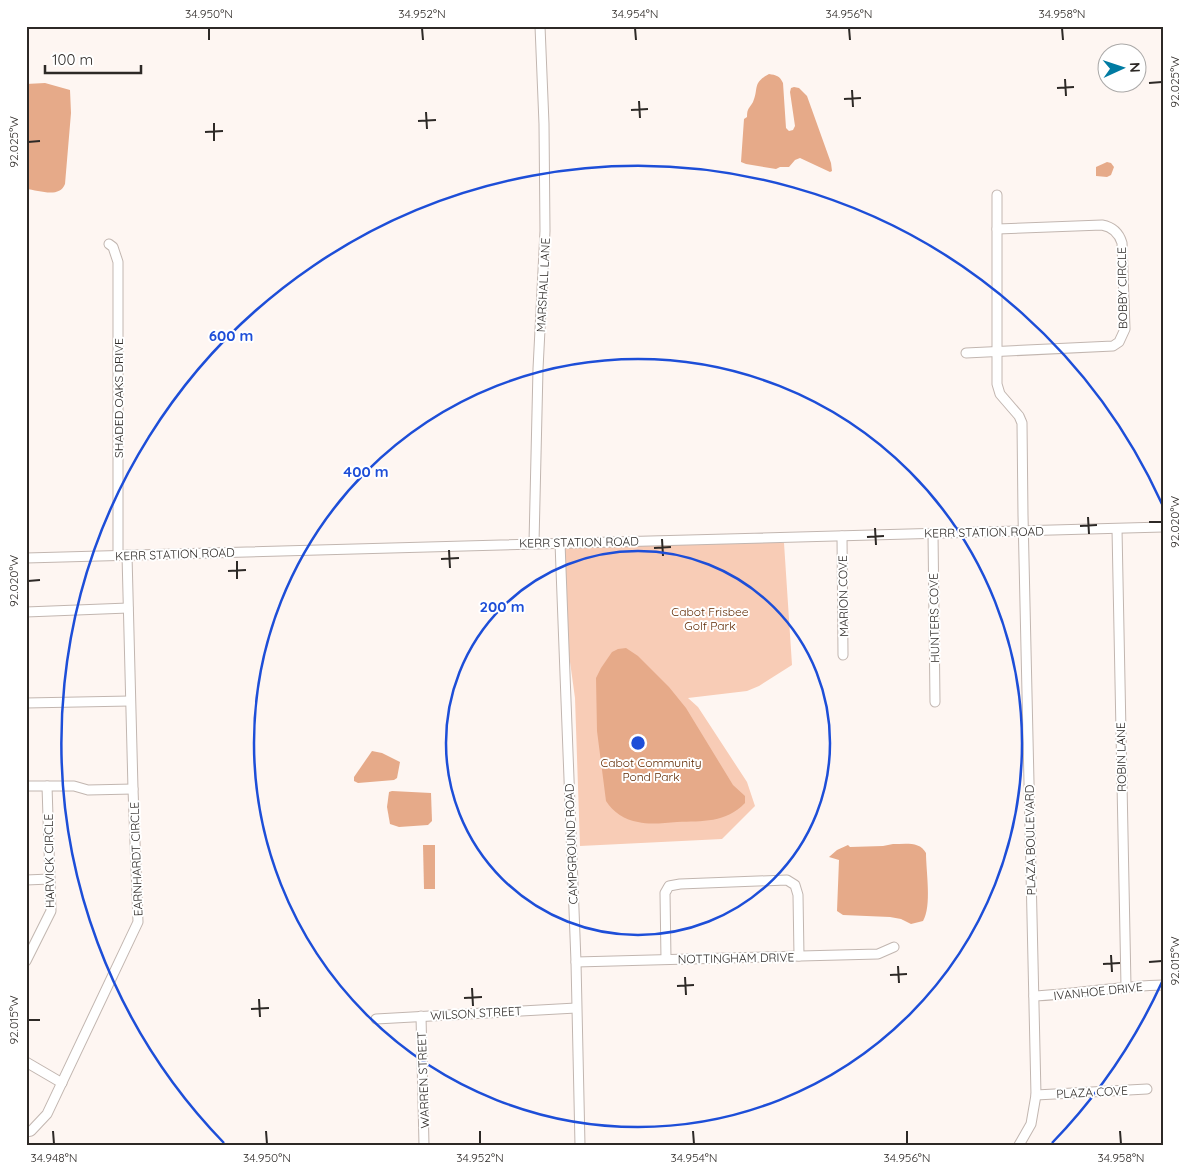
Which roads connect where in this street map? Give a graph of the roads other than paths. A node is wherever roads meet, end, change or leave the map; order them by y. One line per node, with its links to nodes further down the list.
1 (540, 26): 13 (street, MARSHALL LANE)
2 (997, 195): 3 (street, PLAZA BOULEVARD)
3 (997, 229): 5 (street, PLAZA BOULEVARD); 5 (street, BOBBY CIRCLE)
4 (109, 244): 14 (street, SHADED OAKS DRIVE)
5 (997, 352): 6 (street); 9 (street, PLAZA BOULEVARD)
6 (966, 353)
7 (1163, 527): 8 (street, KERR STATION ROAD)
8 (1117, 528): 9 (street, KERR STATION ROAD); 34 (street, ROBIN LANE)
9 (1024, 531): 10 (street, KERR STATION ROAD); 35 (street, PLAZA BOULEVARD)
10 (933, 533): 11 (street, KERR STATION ROAD); 21 (street, HUNTERS COVE)
11 (842, 536): 12 (street, KERR STATION ROAD); 19 (street, MARION COVE)
12 (560, 542): 13 (street, KERR STATION ROAD); 32 (street, CAMPGROUND ROAD)
13 (534, 543): 15 (street, KERR STATION ROAD)
14 (118, 555): 15 (street, KERR STATION ROAD); 16 (street, KERR STATION ROAD)
15 (127, 555): 17 (street, EARNHARDT CIRCLE)
16 (26, 558)
17 (128, 608): 18 (street); 20 (street, EARNHARDT CIRCLE)
18 (26, 612)
19 (843, 655)
20 (130, 701): 22 (street); 25 (street, EARNHARDT CIRCLE)
21 (935, 702)
22 (26, 703)
23 (26, 786): 24 (street)
24 (46, 786): 25 (street); 26 (street, HARVICK CIRCLE)
25 (133, 789): 40 (street, EARNHARDT CIRCLE)
26 (50, 879): 27 (street); 31 (street, HARVICK CIRCLE)
27 (26, 880)
28 (894, 947): 29 (street, NOTTINGHAM DRIVE)
29 (799, 956): 30 (street, NOTTINGHAM DRIVE); 30 (street)
30 (666, 959): 32 (street, NOTTINGHAM DRIVE)
31 (26, 961)
32 (576, 962): 36 (street, CAMPGROUND ROAD)
33 (1163, 985): 34 (street, IVANHOE DRIVE)
34 (1126, 986): 35 (street, IVANHOE DRIVE)
35 (1034, 996): 42 (street, PLAZA BOULEVARD)
36 (576, 1008): 37 (street, WILSON STREET); 45 (street, CAMPGROUND ROAD)
37 (421, 1016): 38 (street, WILSON STREET); 44 (street, WARREN STREET)
38 (376, 1019)
39 (26, 1062): 40 (street)
40 (62, 1082): 43 (street, EARNHARDT CIRCLE)
41 (1147, 1088): 42 (street, PLAZA COVE)
42 (1036, 1095): 46 (street, PLAZA BOULEVARD)
43 (26, 1132)
44 (424, 1145)
45 (580, 1145)
46 (1019, 1145)

